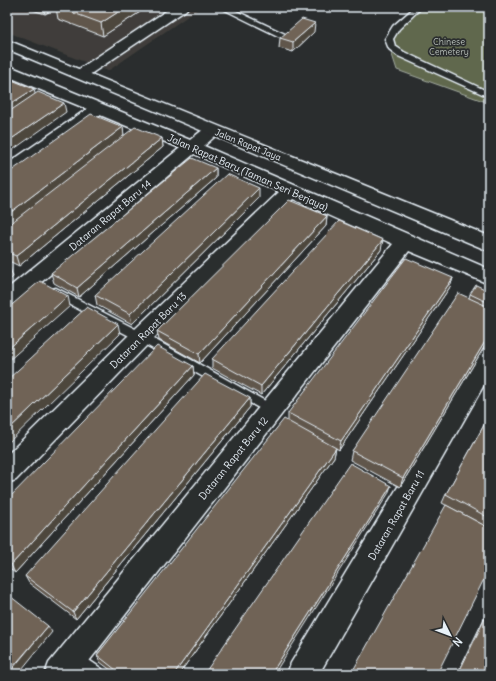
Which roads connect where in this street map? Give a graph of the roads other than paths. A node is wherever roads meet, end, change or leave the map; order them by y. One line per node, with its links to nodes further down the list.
1 (181, 7): 7 (street)
2 (222, 7): 4 (lane)
3 (419, 7): 8 (lane)
4 (281, 34)
5 (7, 44): 7 (street, Jalan Rapat Jaya)
6 (10, 74): 9 (street, Jalan Rapat Baru (Taman Seri Berjaya))
7 (82, 74): 10 (street, Jalan Rapat Jaya)
8 (489, 95)
9 (98, 109): 11 (street, Jalan Rapat Baru (Taman Seri Berjaya)); 12 (street)
10 (213, 131): 11 (street, Dataran Rapat Baru 14); 15 (street, Jalan Rapat Jaya)
11 (192, 147): 13 (street, Jalan Rapat Baru (Taman Seri Berjaya)); 17 (street, Dataran Rapat Baru 14)
12 (7, 172)
13 (291, 191): 14 (street, Jalan Rapat Baru (Taman Seri Berjaya)); 19 (street, Dataran Rapat Baru 13)
14 (406, 242): 16 (street, Jalan Rapat Baru (Taman Seri Berjaya)); 21 (street, Dataran Rapat Baru 12)
15 (489, 244)
16 (489, 277)
17 (39, 283): 18 (street, Dataran Rapat Baru 14); 19 (lane)
18 (7, 300)
19 (141, 337): 21 (lane); 22 (street, Dataran Rapat Baru 13)
20 (489, 356): 25 (street, Dataran Rapat Baru 11)
21 (272, 410): 23 (street, Dataran Rapat Baru 12)
22 (7, 472)
23 (67, 665): 24 (lane)
24 (97, 674)
25 (302, 674)

